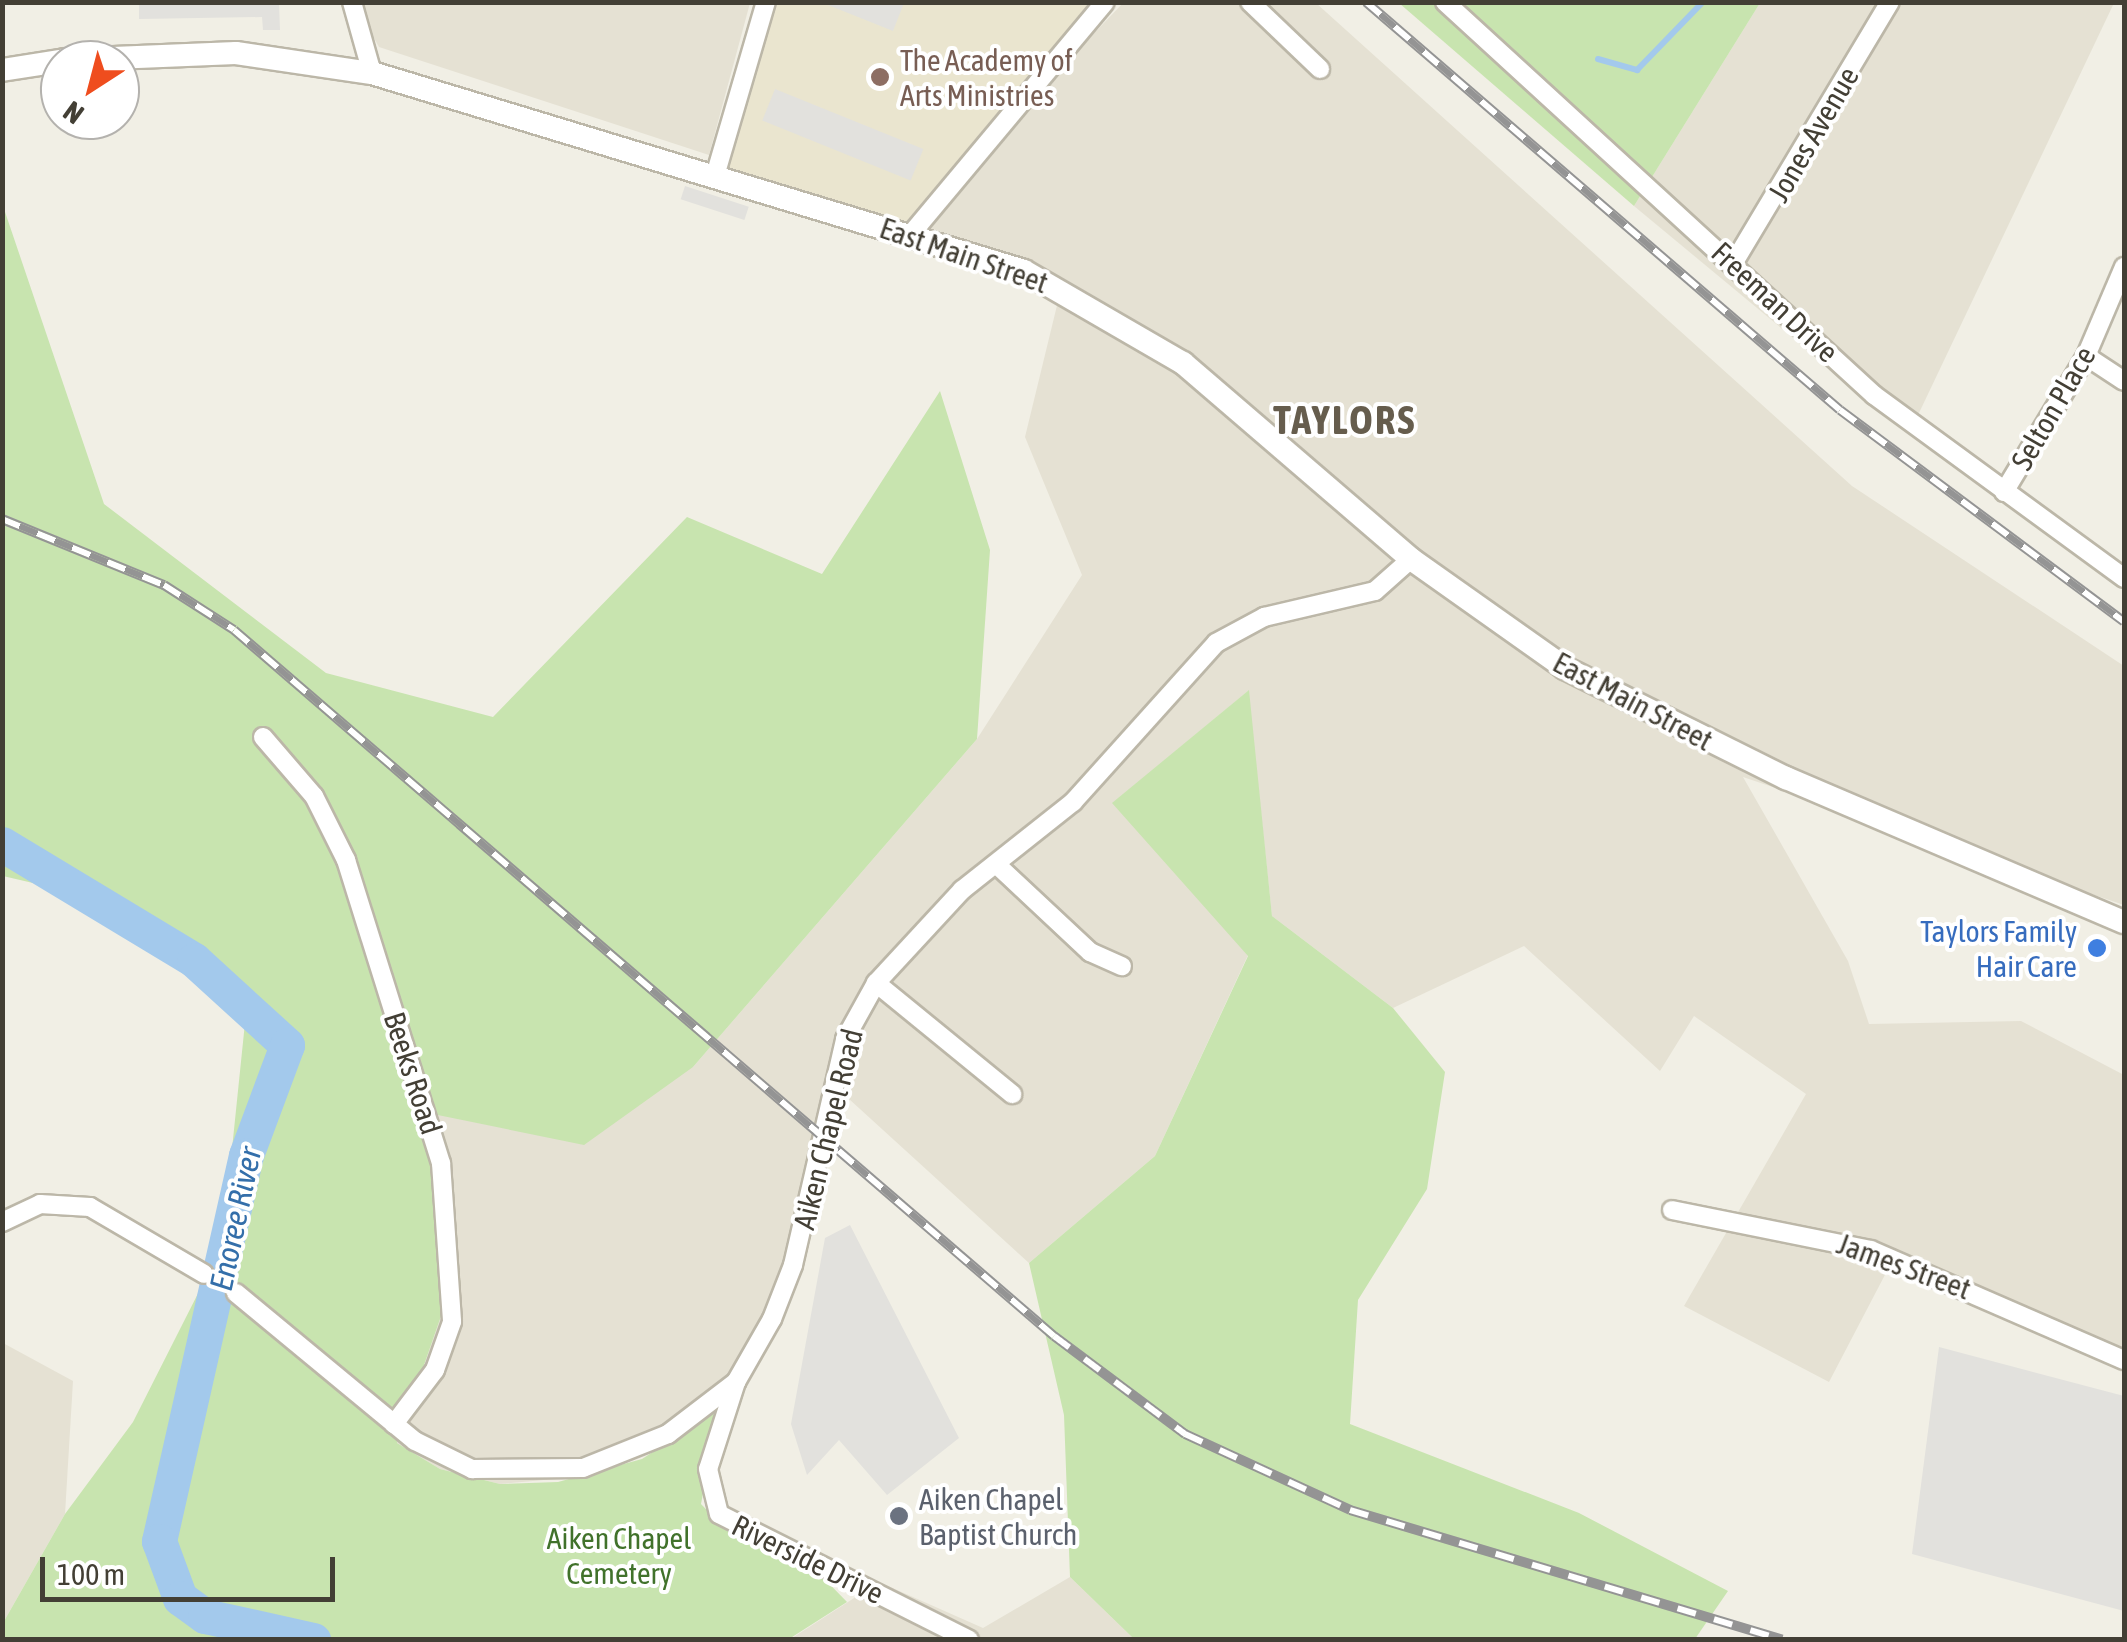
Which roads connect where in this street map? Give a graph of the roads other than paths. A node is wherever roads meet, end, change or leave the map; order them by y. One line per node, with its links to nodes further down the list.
1 (352, 2): 11 (street)
2 (766, 2): 12 (street)
3 (1105, 2): 13 (street)
4 (1250, 2): 9 (street)
5 (1445, 2): 14 (street, Freeman Drive)
6 (1890, 2): 14 (street, Jones Avenue)
7 (140, 57): 11 (street, East Main Street)
8 (40, 64): 10 (street, East Main Street)
9 (1320, 69)
10 (2, 70)
11 (372, 73): 12 (street, East Main Street)
12 (715, 176): 13 (street, East Main Street)
13 (911, 234): 19 (street, East Main Street)
14 (1734, 264): 18 (street, Freeman Drive)
15 (2124, 267): 16 (street, Selton Place)
16 (2086, 356): 17 (street); 18 (street, Selton Place)
17 (2124, 380)
18 (2004, 492): 20 (street, Freeman Drive)
19 (1412, 560): 22 (street, Aiken Chapel Road); 23 (street, East Main Street)
20 (2124, 578)
21 (264, 738): 33 (street, Beeks Road)
22 (996, 864): 24 (street); 25 (street, Aiken Chapel Road)
23 (2124, 922)
24 (1122, 966)
25 (876, 983): 26 (street); 32 (street, Aiken Chapel Road)
26 (1012, 1094)
27 (1672, 1210): 31 (street, James Street)
28 (2, 1222): 29 (street)
29 (204, 1274)
30 (236, 1293): 33 (street, Aiken Chapel Road)
31 (2124, 1360)
32 (736, 1382): 33 (street, Aiken Chapel Road); 34 (street, Riverside Drive)
33 (394, 1424)
34 (969, 1640)

